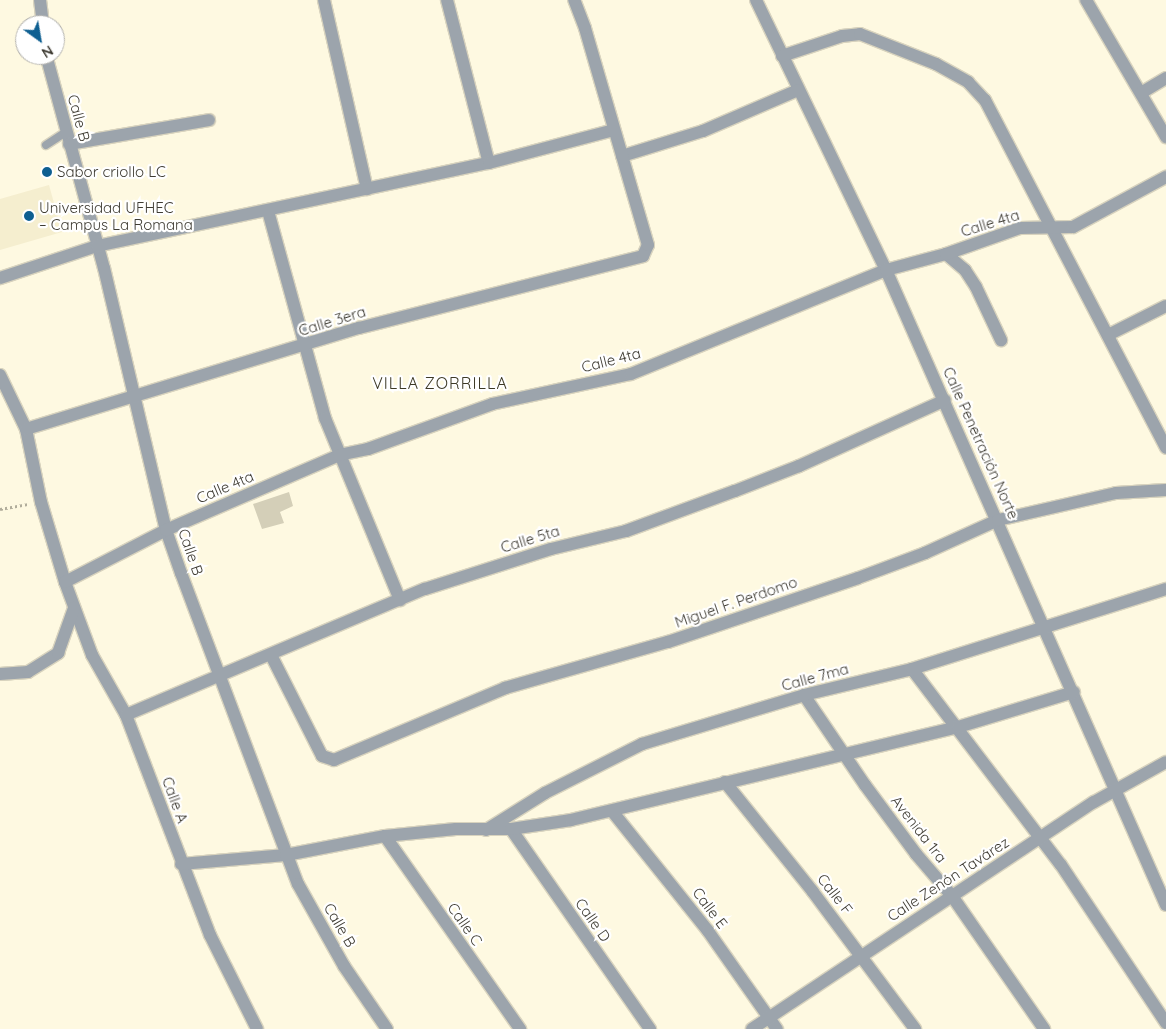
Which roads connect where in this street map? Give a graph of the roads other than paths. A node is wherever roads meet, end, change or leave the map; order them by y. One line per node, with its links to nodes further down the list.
1 (40, 0): 7 (street)
2 (324, 0): 21 (street)
3 (447, 0): 19 (street)
4 (574, 0): 14 (street)
5 (756, 0): 8 (street, Calle Penetración Norte)
6 (1086, 0): 12 (street)
7 (41, 15)
8 (782, 56): 11 (street, Calle Penetración Norte); 23 (street)
9 (49, 65): 16 (street, Calle B)
10 (1166, 78): 12 (street)
11 (798, 90): 18 (street); 26 (street, Calle Penetración Norte)
12 (1141, 93): 15 (street)
13 (209, 120): 16 (street)
14 (614, 130): 18 (street); 19 (street)
15 (1166, 137)
16 (68, 138): 17 (lane); 24 (street, Calle B)
17 (46, 145)
18 (622, 156): 31 (street, Calle 3era)
19 (489, 163): 21 (street)
20 (1166, 177): 23 (street, Calle 4ta)
21 (367, 189): 22 (street)
22 (268, 211): 24 (street); 31 (street)
23 (1055, 229): 25 (street, Calle 4ta); 29 (street)
24 (98, 246): 27 (street); 33 (street, Calle B)
25 (946, 254): 26 (street, Calle 4ta); 30 (street)
26 (886, 270): 34 (street, Calle Penetración Norte); 37 (street, Calle 4ta)
27 (0, 278)
28 (1166, 306): 29 (street)
29 (1108, 335): 36 (street)
30 (1001, 340)
31 (304, 346): 33 (street, Calle 3era); 37 (street)
32 (0, 374): 35 (street, Calle A)
33 (136, 398): 35 (street, Calle 3era); 40 (street, Calle B)
34 (944, 400): 39 (street, Calle Penetración Norte); 43 (street, Calle 5ta)
35 (26, 429): 41 (street, Calle A)
36 (1166, 448)
37 (339, 455): 40 (street, Calle 4ta); 43 (street)
38 (1166, 490): 39 (street, Miguel F. Perdomo)
39 (998, 520): 45 (street, Calle Penetración Norte); 46 (street, Miguel F. Perdomo)
40 (166, 530): 41 (street, Calle 4ta); 49 (street, Calle B)
41 (65, 582): 44 (street, Calle A)
42 (1166, 589): 45 (street, Calle 7ma)
43 (400, 600): 46 (street, Calle 5ta)
44 (74, 608): 48 (street); 52 (street, Calle A)
45 (1046, 628): 47 (street, Calle 7ma); 50 (street, Calle Penetración Norte)
46 (271, 655): 49 (street, Calle 5ta)
47 (912, 669): 51 (street, Calle 7ma); 53 (street)
48 (0, 674)
49 (222, 676): 52 (street, Calle 5ta); 63 (street, Calle B)
50 (1074, 692): 53 (street); 57 (street, Calle Penetración Norte)
51 (804, 696): 54 (street, Avenida 1ra); 59 (street, Calle 7ma)
52 (126, 715): 64 (street, Calle A)
53 (958, 727): 54 (street); 62 (street)
54 (844, 752): 56 (street); 65 (street, Avenida 1ra)
55 (1166, 762): 57 (street, Calle Zenón Tavárez)
56 (725, 782): 58 (street); 67 (street, Calle F)
57 (1116, 790): 62 (street, Calle Zenón Tavárez); 66 (street, Calle Penetración Norte)
58 (612, 810): 60 (street); 68 (street, Calle E)
59 (486, 830): 60 (street); 61 (street)
60 (511, 830): 73 (street, Calle D)
61 (385, 836): 63 (street); 72 (street, Calle C)
62 (1041, 839): 65 (street, Calle Zenón Tavárez); 69 (street)
63 (286, 855): 64 (street); 71 (street, Calle B)
64 (181, 864): 70 (street, Calle A)
65 (952, 896): 67 (street, Calle Zenón Tavárez); 77 (street, Avenida 1ra)
66 (1166, 905)
67 (861, 954): 68 (street, Calle Zenón Tavárez); 76 (street, Calle F)
68 (769, 1018): 74 (street, Calle Zenón Tavárez); 75 (street, Calle E)
69 (1166, 1023)
70 (257, 1029)
71 (387, 1029)
72 (520, 1029)
73 (650, 1029)
74 (752, 1029)
75 (777, 1029)
76 (915, 1029)
77 (1044, 1029)

